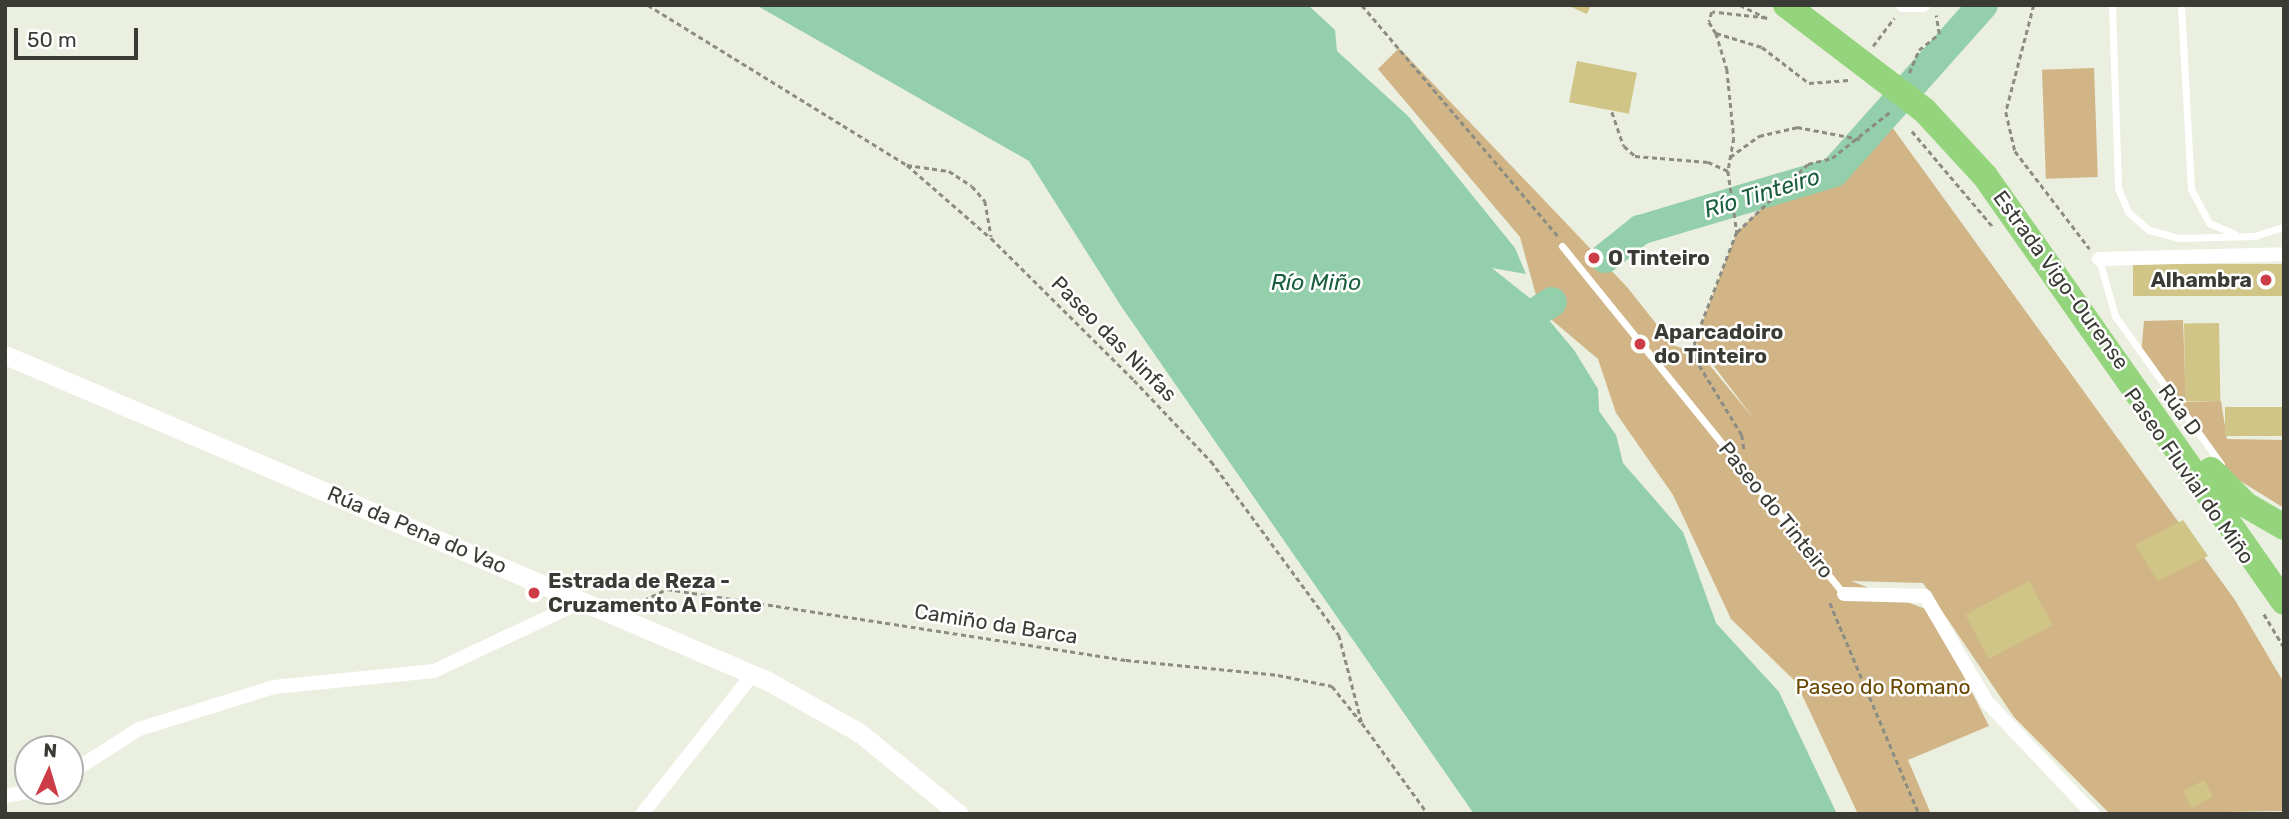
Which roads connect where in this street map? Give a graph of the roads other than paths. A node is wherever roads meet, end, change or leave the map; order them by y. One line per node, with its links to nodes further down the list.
1 (1811, 5): 7 (highway)
2 (1903, 5): 3 (street)
3 (1923, 5)
4 (2112, 5): 9 (lane)
5 (2181, 5): 9 (lane)
6 (1778, 12): 7 (highway, Estrada Vigo-Ourense)
7 (1859, 53): 13 (highway, Estrada Vigo-Ourense)
8 (2284, 227): 9 (lane)
9 (2255, 236)
10 (1562, 246): 17 (lane, Paseo do Tinteiro)
11 (2284, 254): 12 (street)
12 (2099, 260): 13 (lane, Rúa D)
13 (2108, 326): 15 (lane, Rúa D); 16 (highway); 19 (highway, Estrada Vigo-Ourense)
14 (5, 355): 18 (main road, Rúa da Pena do Vao)
15 (2284, 514)
16 (2284, 527)
17 (1844, 594): 24 (street, Paseo do Tinteiro)
18 (583, 601): 20 (main road, Rúa da Pena do Vao); 21 (street)
19 (2271, 603)
20 (753, 674): 22 (street); 23 (main road, Rúa da Pena do Vao)
21 (84, 764)
22 (642, 814)
23 (959, 814)
24 (2093, 814)

